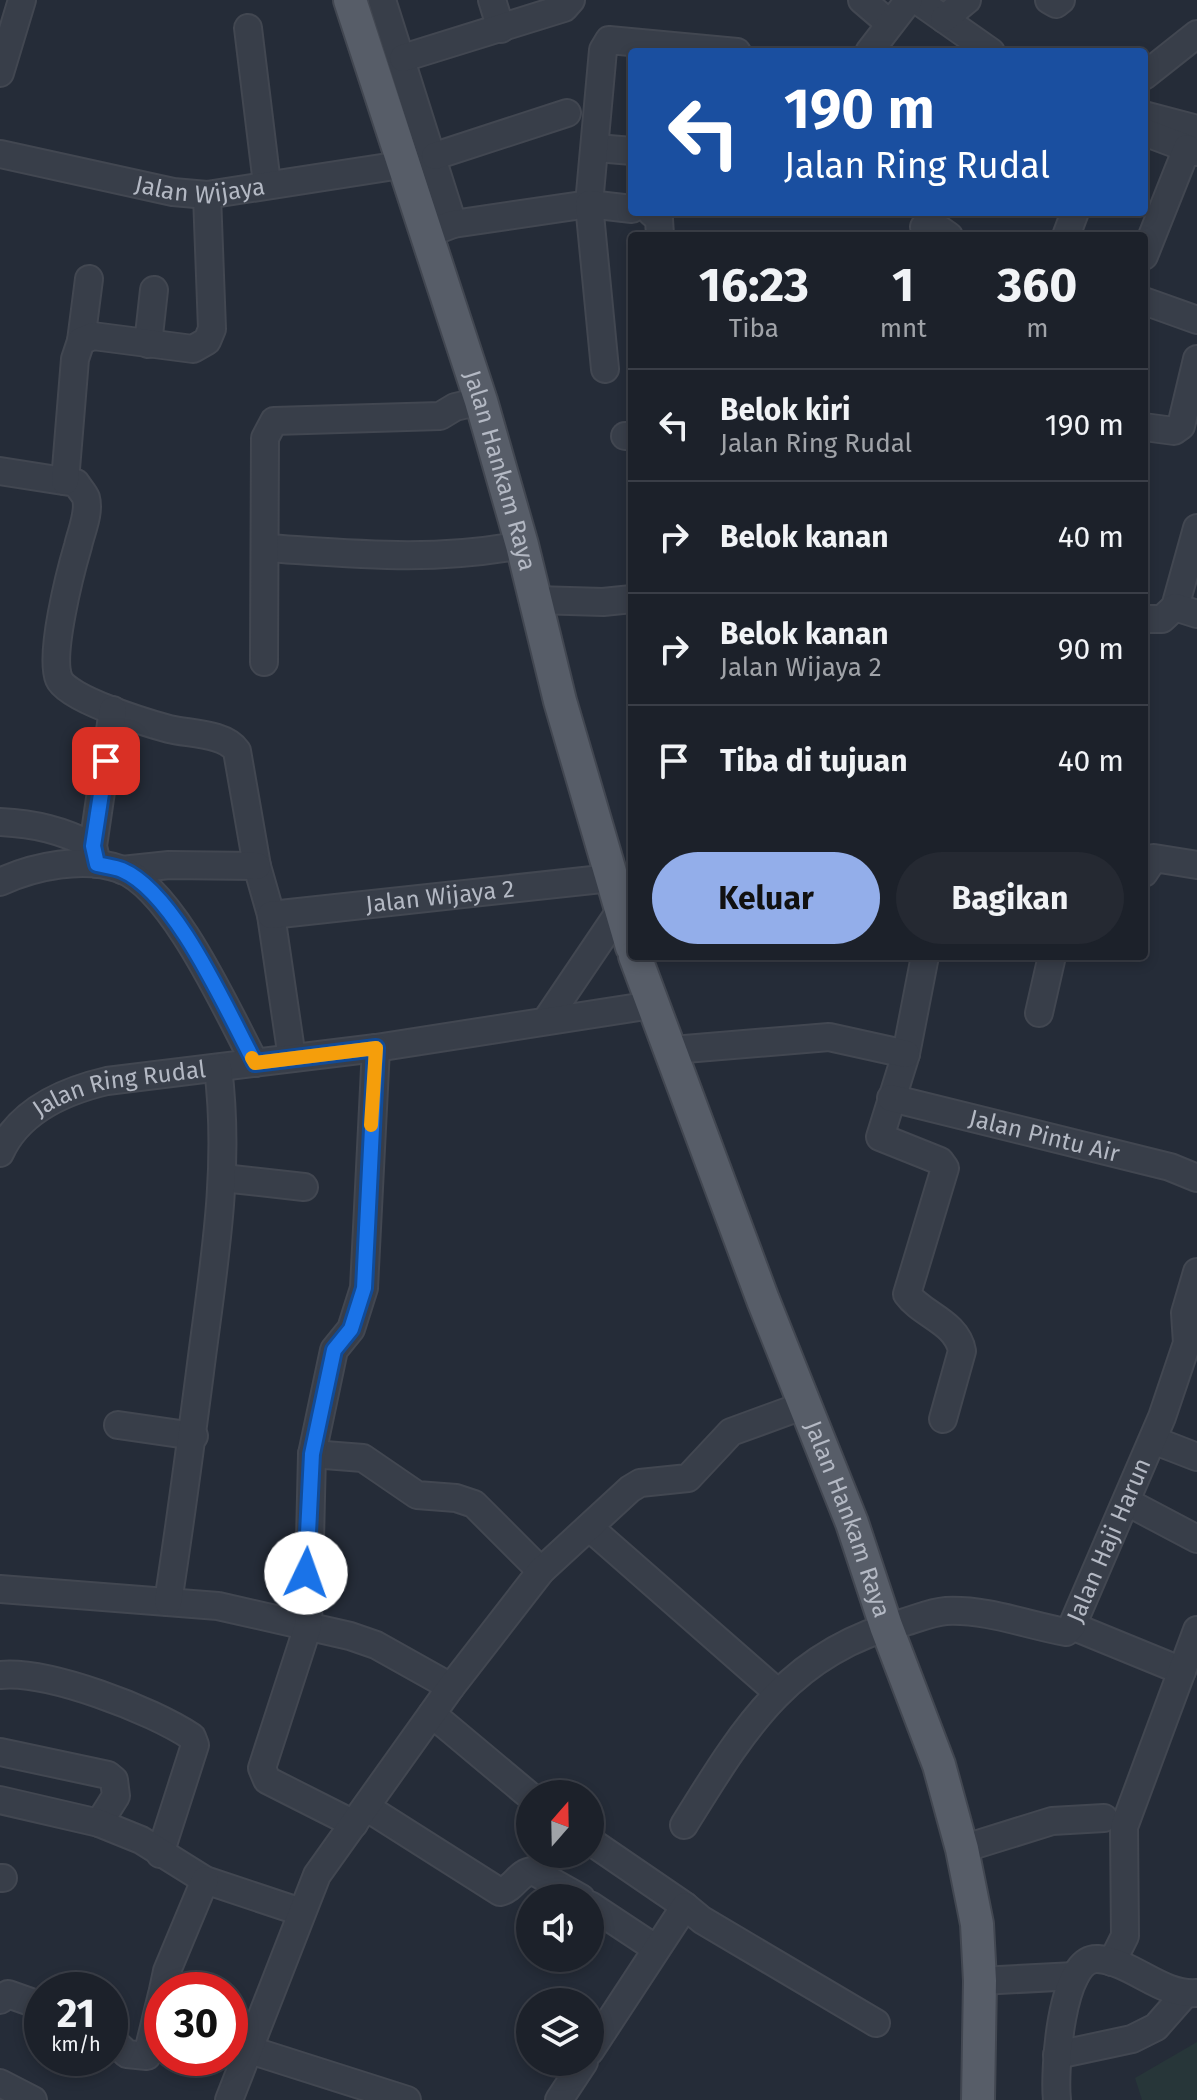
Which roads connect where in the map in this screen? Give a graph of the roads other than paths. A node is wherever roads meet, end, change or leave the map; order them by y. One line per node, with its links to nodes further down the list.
1 (22, 0): 21 (street)
2 (350, 0): 31 (main road, Jalan Hankam Raya)
3 (382, 0): 20 (street)
4 (492, 0): 15 (street)
5 (571, 0): 15 (street)
6 (862, 0): 13 (street)
7 (909, 0): 13 (street)
8 (917, 0): 12 (street)
9 (967, 0): 12 (street)
10 (1049, 0): 11 (street)
11 (1061, 0)
12 (944, 19): 19 (street)
13 (890, 24): 18 (street)
14 (248, 28): 32 (street)
15 (501, 29): 20 (street)
16 (1197, 34): 22 (street)
17 (696, 48): 27 (street)
18 (872, 48)
19 (985, 48)
20 (403, 58): 30 (street)
21 (0, 73)
22 (1148, 73)
23 (567, 113): 30 (street)
24 (1148, 117): 26 (street)
25 (1148, 133): 26 (street)
26 (1194, 143): 37 (street)
27 (597, 148): 28 (street); 34 (street)
28 (628, 151)
29 (0, 154): 33 (street, Jalan Wijaya)
30 (435, 156): 36 (street)
31 (401, 165): 32 (street, Jalan Wijaya); 36 (main road, Jalan Hankam Raya)
32 (267, 184): 33 (street, Jalan Wijaya)
33 (207, 195): 43 (street)
34 (589, 204): 35 (street); 36 (street); 45 (street)
35 (628, 209)
36 (440, 229): 46 (main road, Jalan Hankam Raya)
37 (1148, 247)
38 (89, 279): 42 (street)
39 (154, 290): 43 (street)
40 (1148, 302): 41 (street)
41 (1197, 320)
42 (81, 341): 43 (street); 49 (street)
43 (148, 344)
44 (1197, 359): 47 (street)
45 (605, 369)
46 (481, 401): 51 (main road, Jalan Hankam Raya); 52 (street)
47 (1148, 428)
48 (0, 471): 49 (street)
49 (65, 481): 58 (street)
50 (1197, 528): 55 (street)
51 (522, 545): 52 (street); 54 (main road, Jalan Hankam Raya)
52 (267, 548): 57 (street)
53 (628, 599): 54 (street)
54 (536, 600): 64 (main road, Jalan Hankam Raya)
55 (1186, 610): 56 (street)
56 (1148, 619)
57 (264, 662)
58 (113, 710): 60 (street); 62 (street)
59 (0, 822): 60 (street)
60 (104, 860): 62 (street); 65 (street); 79 (street)
61 (1197, 865): 63 (street)
62 (257, 866): 67 (street)
63 (1148, 867)
64 (611, 878): 66 (main road, Jalan Hankam Raya); 67 (street, Jalan Wijaya 2)
65 (0, 882)
66 (620, 911): 68 (main road, Jalan Hankam Raya); 74 (street)
67 (271, 915): 78 (street)
68 (628, 935)
69 (636, 960): 72 (main road, Jalan Hankam Raya)
70 (924, 960): 77 (street)
71 (1051, 960): 73 (street)
72 (652, 1005): 74 (street, Jalan Ring Rudal); 76 (main road, Jalan Hankam Raya)
73 (1039, 1013)
74 (547, 1019): 75 (street, Jalan Ring Rudal)
75 (376, 1048): 78 (street, Jalan Ring Rudal); 92 (street)
76 (673, 1050): 77 (street); 87 (main road, Jalan Hankam Raya)
77 (906, 1054): 81 (street)
78 (292, 1058): 79 (street, Jalan Ring Rudal)
79 (255, 1063): 80 (street, Jalan Ring Rudal)
80 (218, 1068): 82 (street, Jalan Ring Rudal); 83 (street)
81 (891, 1098): 84 (street, Jalan Pintu Air); 88 (street)
82 (0, 1153)
83 (223, 1178): 85 (street); 90 (street)
84 (1197, 1178)
85 (304, 1187)
86 (1197, 1272): 91 (street, Jalan Haji Harun)
87 (805, 1405): 95 (street); 101 (main road, Jalan Hankam Raya)
88 (943, 1419)
89 (118, 1425): 90 (street)
90 (194, 1436): 99 (street)
91 (1153, 1440): 93 (street); 94 (street, Jalan Haji Harun)
92 (312, 1454): 97 (street); 100 (street)
93 (1197, 1457)
94 (1127, 1502): 96 (street); 102 (street, Jalan Haji Harun)
95 (590, 1528): 97 (street); 107 (street)
96 (1197, 1539)
97 (541, 1571): 106 (street)
98 (0, 1589): 99 (street)
99 (168, 1602): 100 (street)
100 (308, 1626): 106 (street); 112 (street)
101 (886, 1626): 102 (street, Jalan Haji Harun); 107 (street); 116 (main road, Jalan Hankam Raya)
102 (1072, 1626): 104 (street)
103 (1197, 1630): 104 (street)
104 (1182, 1671): 125 (street)
105 (0, 1675): 118 (street)
106 (451, 1687): 108 (street)
107 (776, 1691): 115 (street)
108 (432, 1714): 110 (street); 112 (street)
109 (0, 1752): 114 (street)
110 (516, 1784)
111 (0, 1800): 114 (street)
112 (360, 1816): 120 (street); 122 (street)
113 (1104, 1818): 116 (street)
114 (99, 1823): 118 (street)
115 (684, 1825)
116 (962, 1849): 128 (main road, Jalan Hankam Raya)
117 (604, 1851): 121 (street)
118 (160, 1854): 119 (street)
119 (205, 1880): 122 (street); 126 (street)
120 (556, 1884)
121 (685, 1906): 124 (street); 132 (street)
122 (301, 1912): 134 (street)
123 (604, 1914): 124 (street)
124 (655, 1948): 133 (street)
125 (1112, 1962): 127 (street); 129 (street)
126 (167, 1972)
127 (1068, 1976): 128 (street); 136 (street)
128 (980, 1981): 144 (main road, Jalan Hankam Raya)
129 (1191, 1994): 136 (street)
130 (0, 2000): 131 (street)
131 (24, 2000)
132 (876, 2023)
133 (604, 2029)
134 (248, 2046)
135 (248, 2049): 142 (street)
136 (1057, 2055): 145 (street)
137 (237, 2076): 141 (street)
138 (575, 2076): 143 (street)
139 (0, 2083): 140 (street)
140 (33, 2100)
141 (229, 2100)
142 (407, 2100)
143 (559, 2100)
144 (978, 2100)
145 (1057, 2100)

